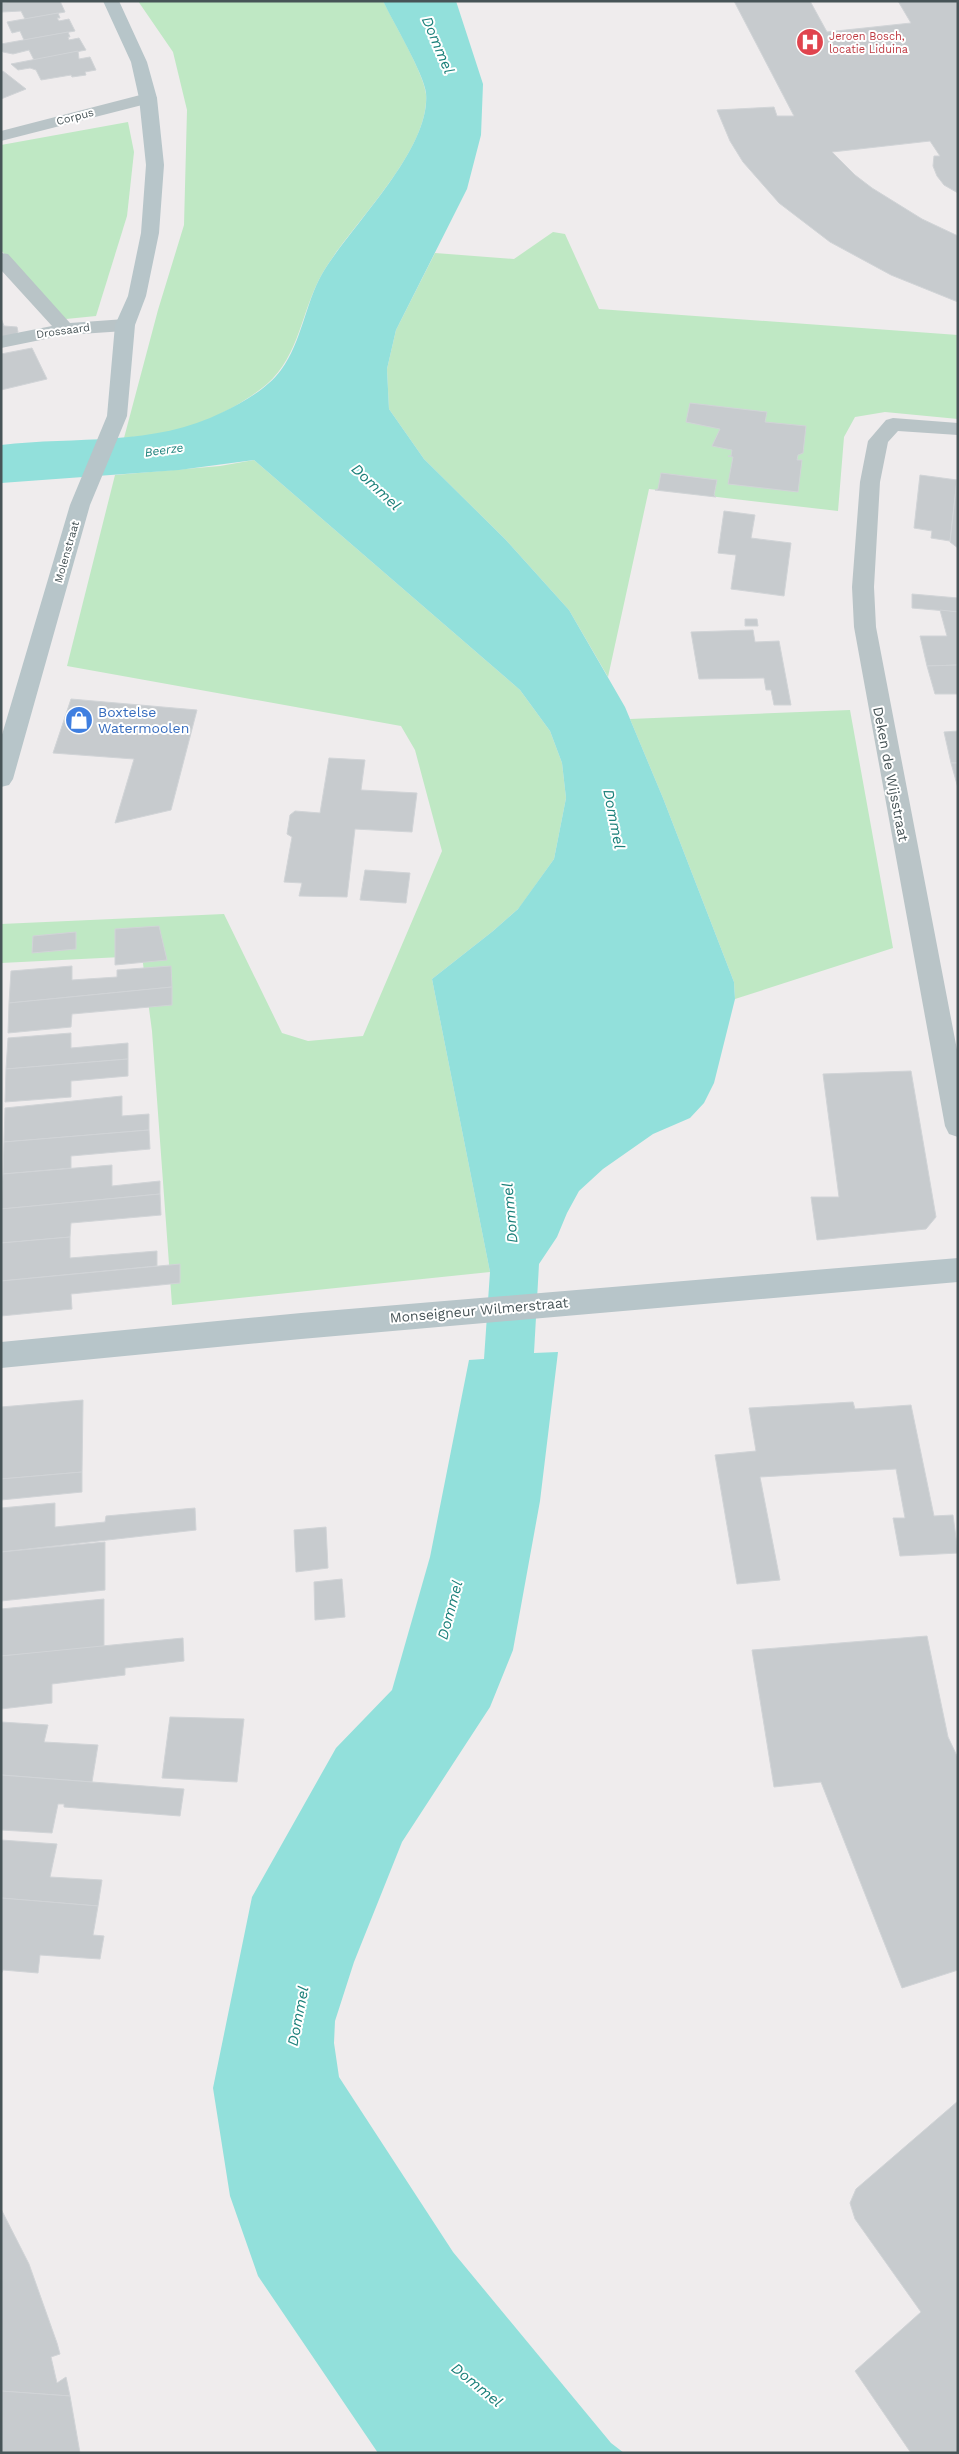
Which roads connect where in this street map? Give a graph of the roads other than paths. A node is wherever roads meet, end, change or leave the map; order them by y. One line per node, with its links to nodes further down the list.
1 (110, 1): 2 (street, Molenstraat)
2 (148, 98): 3 (street, Corpus); 5 (street, Molenstraat)
3 (1, 136)
4 (1, 258): 6 (street)
5 (125, 325): 6 (street, Drossaard); 9 (street, Molenstraat)
6 (65, 329): 7 (street, Drossaard)
7 (1, 342)
8 (958, 429): 10 (street, Deken de Wijsstraat)
9 (1, 779)
10 (958, 1126)
11 (958, 1270): 12 (street, Monseigneur Wilmerstraat)
12 (1, 1355)

